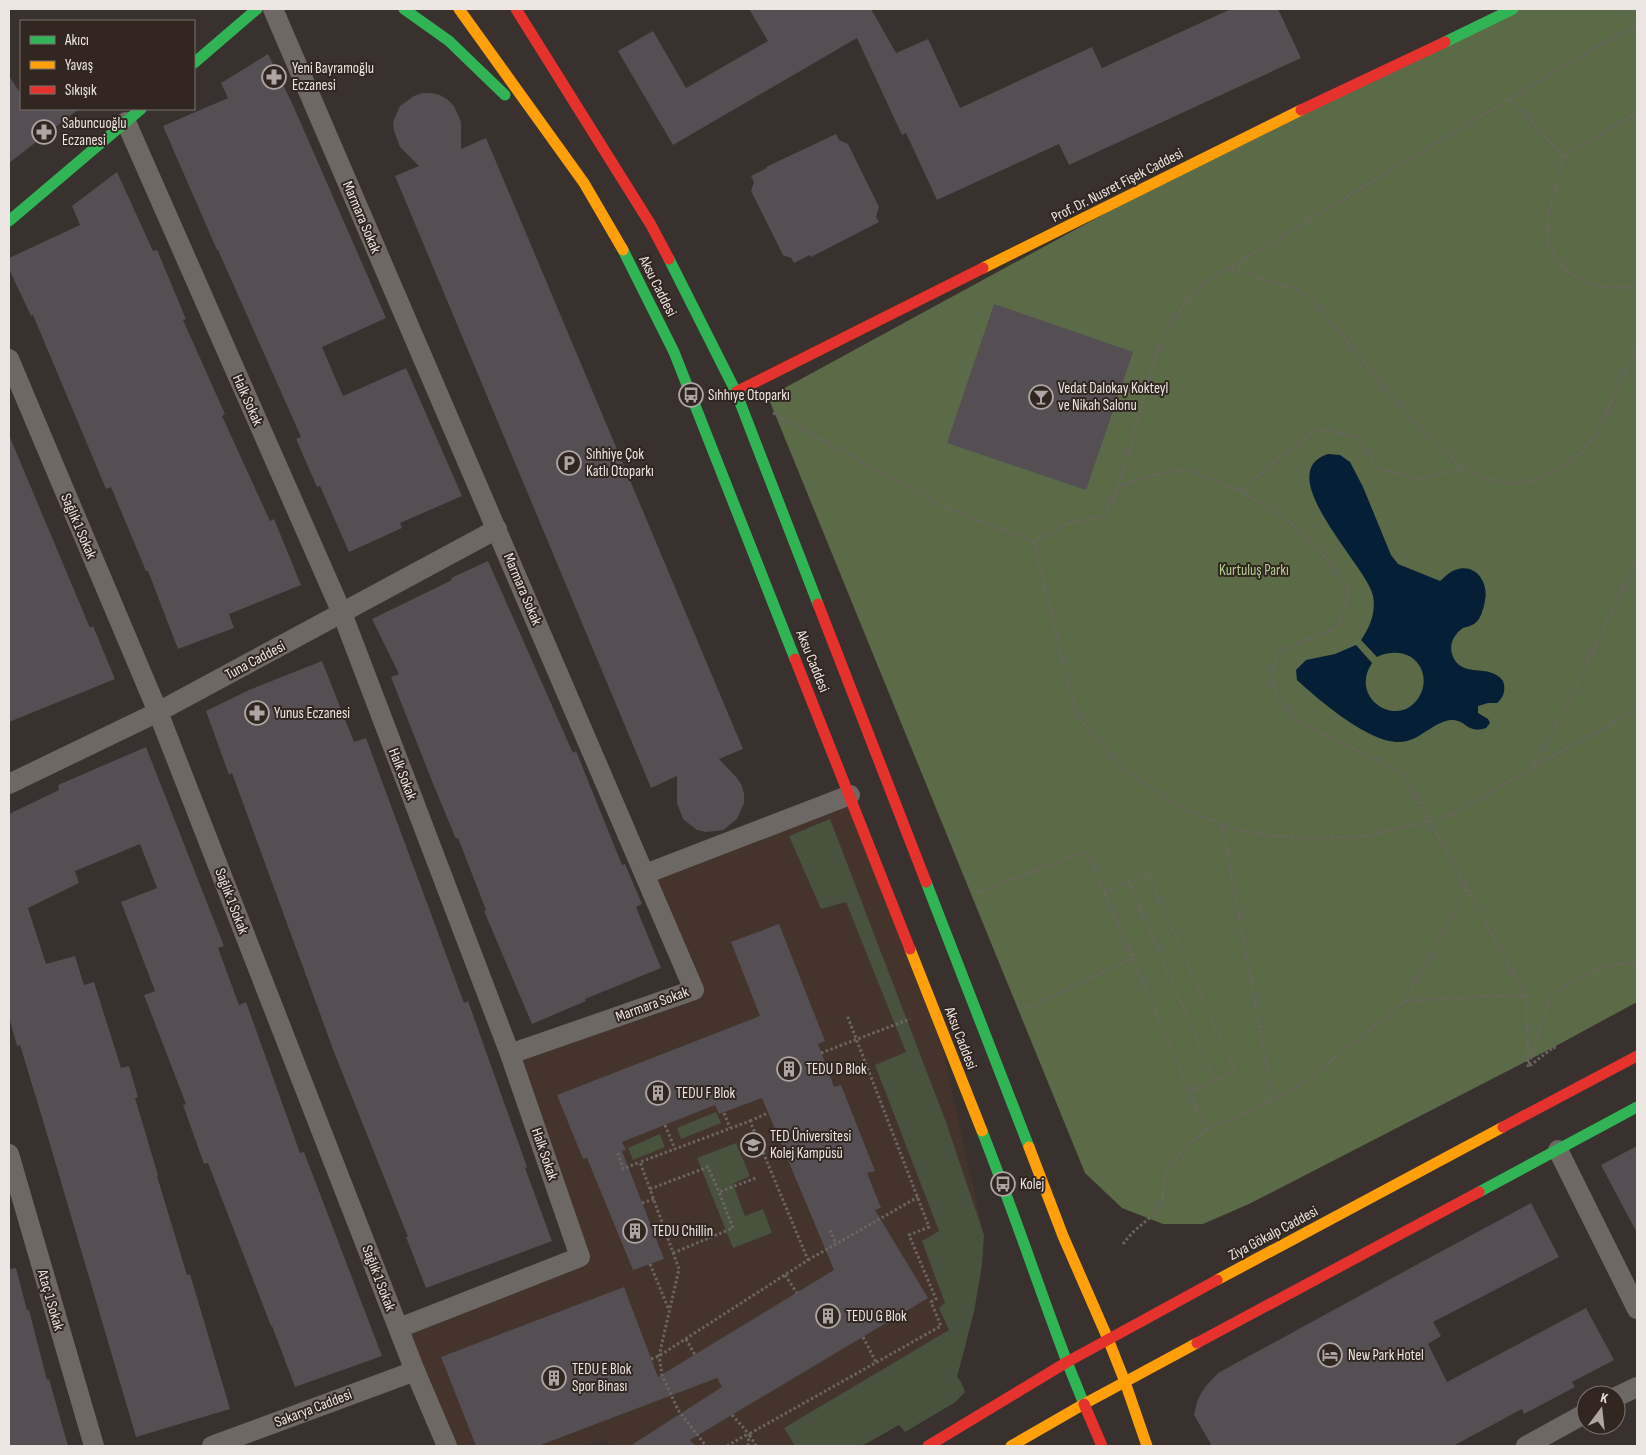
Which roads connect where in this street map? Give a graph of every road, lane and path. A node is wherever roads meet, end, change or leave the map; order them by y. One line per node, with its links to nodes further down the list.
1 (257, 9): 8 (main road)
2 (273, 9): 25 (street, Marmara Sokak)
3 (404, 9): 13 (main road)
4 (459, 9): 13 (main road, Aksu Caddesi)
5 (516, 9): 20 (main road, Aksu Caddesi)
6 (1513, 9): 20 (main road, Prof. Dr. Nusret Fişek Caddesi)
7 (1637, 25): 9 (path)
8 (195, 62)
9 (1510, 99): 14 (path); 16 (path)
10 (140, 110): 12 (main road)
11 (1637, 113): 14 (path)
12 (126, 122): 15 (main road); 28 (street, Halk Sokak)
13 (552, 139): 33 (main road, Aksu Caddesi)
14 (1564, 156): 17 (path)
15 (9, 220)
16 (1228, 268): 22 (path); 23 (path)
17 (1637, 287)
18 (1637, 346): 22 (path)
19 (9, 359): 30 (street, Sağlık 1 Sokak)
20 (736, 392): 88 (main road, Aksu Caddesi)
21 (771, 411): 26 (path)
22 (1463, 468): 24 (path)
23 (1119, 486): 24 (path); 26 (path)
24 (1240, 491): 34 (path)
25 (497, 529): 28 (street, Tuna Caddesi); 36 (street, Marmara Sokak)
26 (1034, 542): 35 (path)
27 (1637, 560): 31 (path)
28 (342, 613): 30 (street, Tuna Caddesi); 51 (street, Halk Sokak)
29 (1637, 709): 31 (path)
30 (158, 712): 32 (street, Tuna Caddesi); 85 (street, Sağlık 1 Sokak)
31 (1532, 768): 34 (path)
32 (9, 784)
33 (850, 795): 36 (street); 46 (main road, Aksu Caddesi)
34 (1430, 821): 35 (path); 38 (path)
35 (1222, 824): 56 (path)
36 (645, 874): 51 (street, Marmara Sokak)
37 (1129, 882): 39 (path); 54 (path); 54 (path)
38 (1466, 888): 43 (path); 44 (path)
39 (1105, 892): 40 (path); 41 (path)
40 (976, 893)
41 (1133, 958): 45 (path); 55 (path)
42 (1637, 962): 53 (path)
43 (1526, 996): 44 (path); 53 (path)
44 (1405, 1001): 56 (path)
45 (1025, 1009)
46 (934, 1010): 48 (path); 93 (main road, Aksu Caddesi)
47 (847, 1015): 48 (path)
48 (856, 1039): 50 (path); 72 (path)
49 (1556, 1051): 53 (path)
50 (821, 1053)
51 (510, 1054): 85 (street, Halk Sokak)
52 (1637, 1056): 88 (main road, Ziya Gökalp Caddesi)
53 (1528, 1067)
54 (1215, 1081): 55 (path)
55 (1189, 1091): 63 (path)
56 (1268, 1103): 63 (path)
57 (1637, 1107): 65 (main road)
58 (724, 1112): 62 (path)
59 (768, 1113): 60 (path)
60 (750, 1121): 62 (path); 79 (path)
61 (665, 1125): 64 (path)
62 (730, 1128): 64 (path)
63 (1206, 1130): 77 (path)
64 (675, 1149): 68 (path)
65 (1558, 1150): 83 (street); 95 (main road)
66 (618, 1153): 68 (path)
67 (9, 1154): 100 (street, Ataç 1 Sokak)
68 (640, 1162): 70 (path)
69 (756, 1178): 71 (path)
70 (650, 1189): 71 (path); 73 (path)
71 (718, 1192): 78 (path)
72 (918, 1197): 76 (path); 92 (path)
73 (654, 1199): 74 (path); 78 (path)
74 (642, 1203)
75 (830, 1230): 76 (path)
76 (836, 1244): 79 (path)
77 (1123, 1244)
78 (673, 1253): 84 (path)
79 (808, 1260): 81 (path)
80 (650, 1264): 84 (path)
81 (785, 1275): 82 (path); 87 (path)
82 (797, 1293)
83 (1637, 1309)
84 (669, 1311): 90 (path)
85 (399, 1328): 94 (street, Sağlık 1 Sokak)
86 (863, 1336): 92 (path)
87 (686, 1339): 89 (path); 90 (path)
88 (1108, 1340): 93 (main road, Ziya Gökalp Caddesi); 95 (main road, Aksu Caddesi)
89 (695, 1355)
90 (659, 1356): 91 (path); 103 (path)
91 (652, 1359)
92 (876, 1362): 99 (path)
93 (1067, 1362): 96 (main road, Aksu Caddesi); 107 (main road, Ziya Gökalp Caddesi)
94 (414, 1370): 101 (street, Sakarya Caddesi); 102 (street, Sağlık 1 Sokak)
95 (1125, 1382): 96 (main road); 110 (main road, Aksu Caddesi)
96 (1084, 1404): 108 (main road); 109 (main road, Aksu Caddesi)
97 (732, 1415): 99 (path)
98 (1576, 1418): 111 (street)
99 (749, 1434): 104 (path); 105 (path); 106 (path)
100 (94, 1446)
101 (212, 1446)
102 (447, 1446)
103 (706, 1446)
104 (727, 1446)
105 (748, 1446)
106 (756, 1446)
107 (928, 1446)
108 (1011, 1446)
109 (1102, 1446)
110 (1147, 1446)
111 (1526, 1446)

